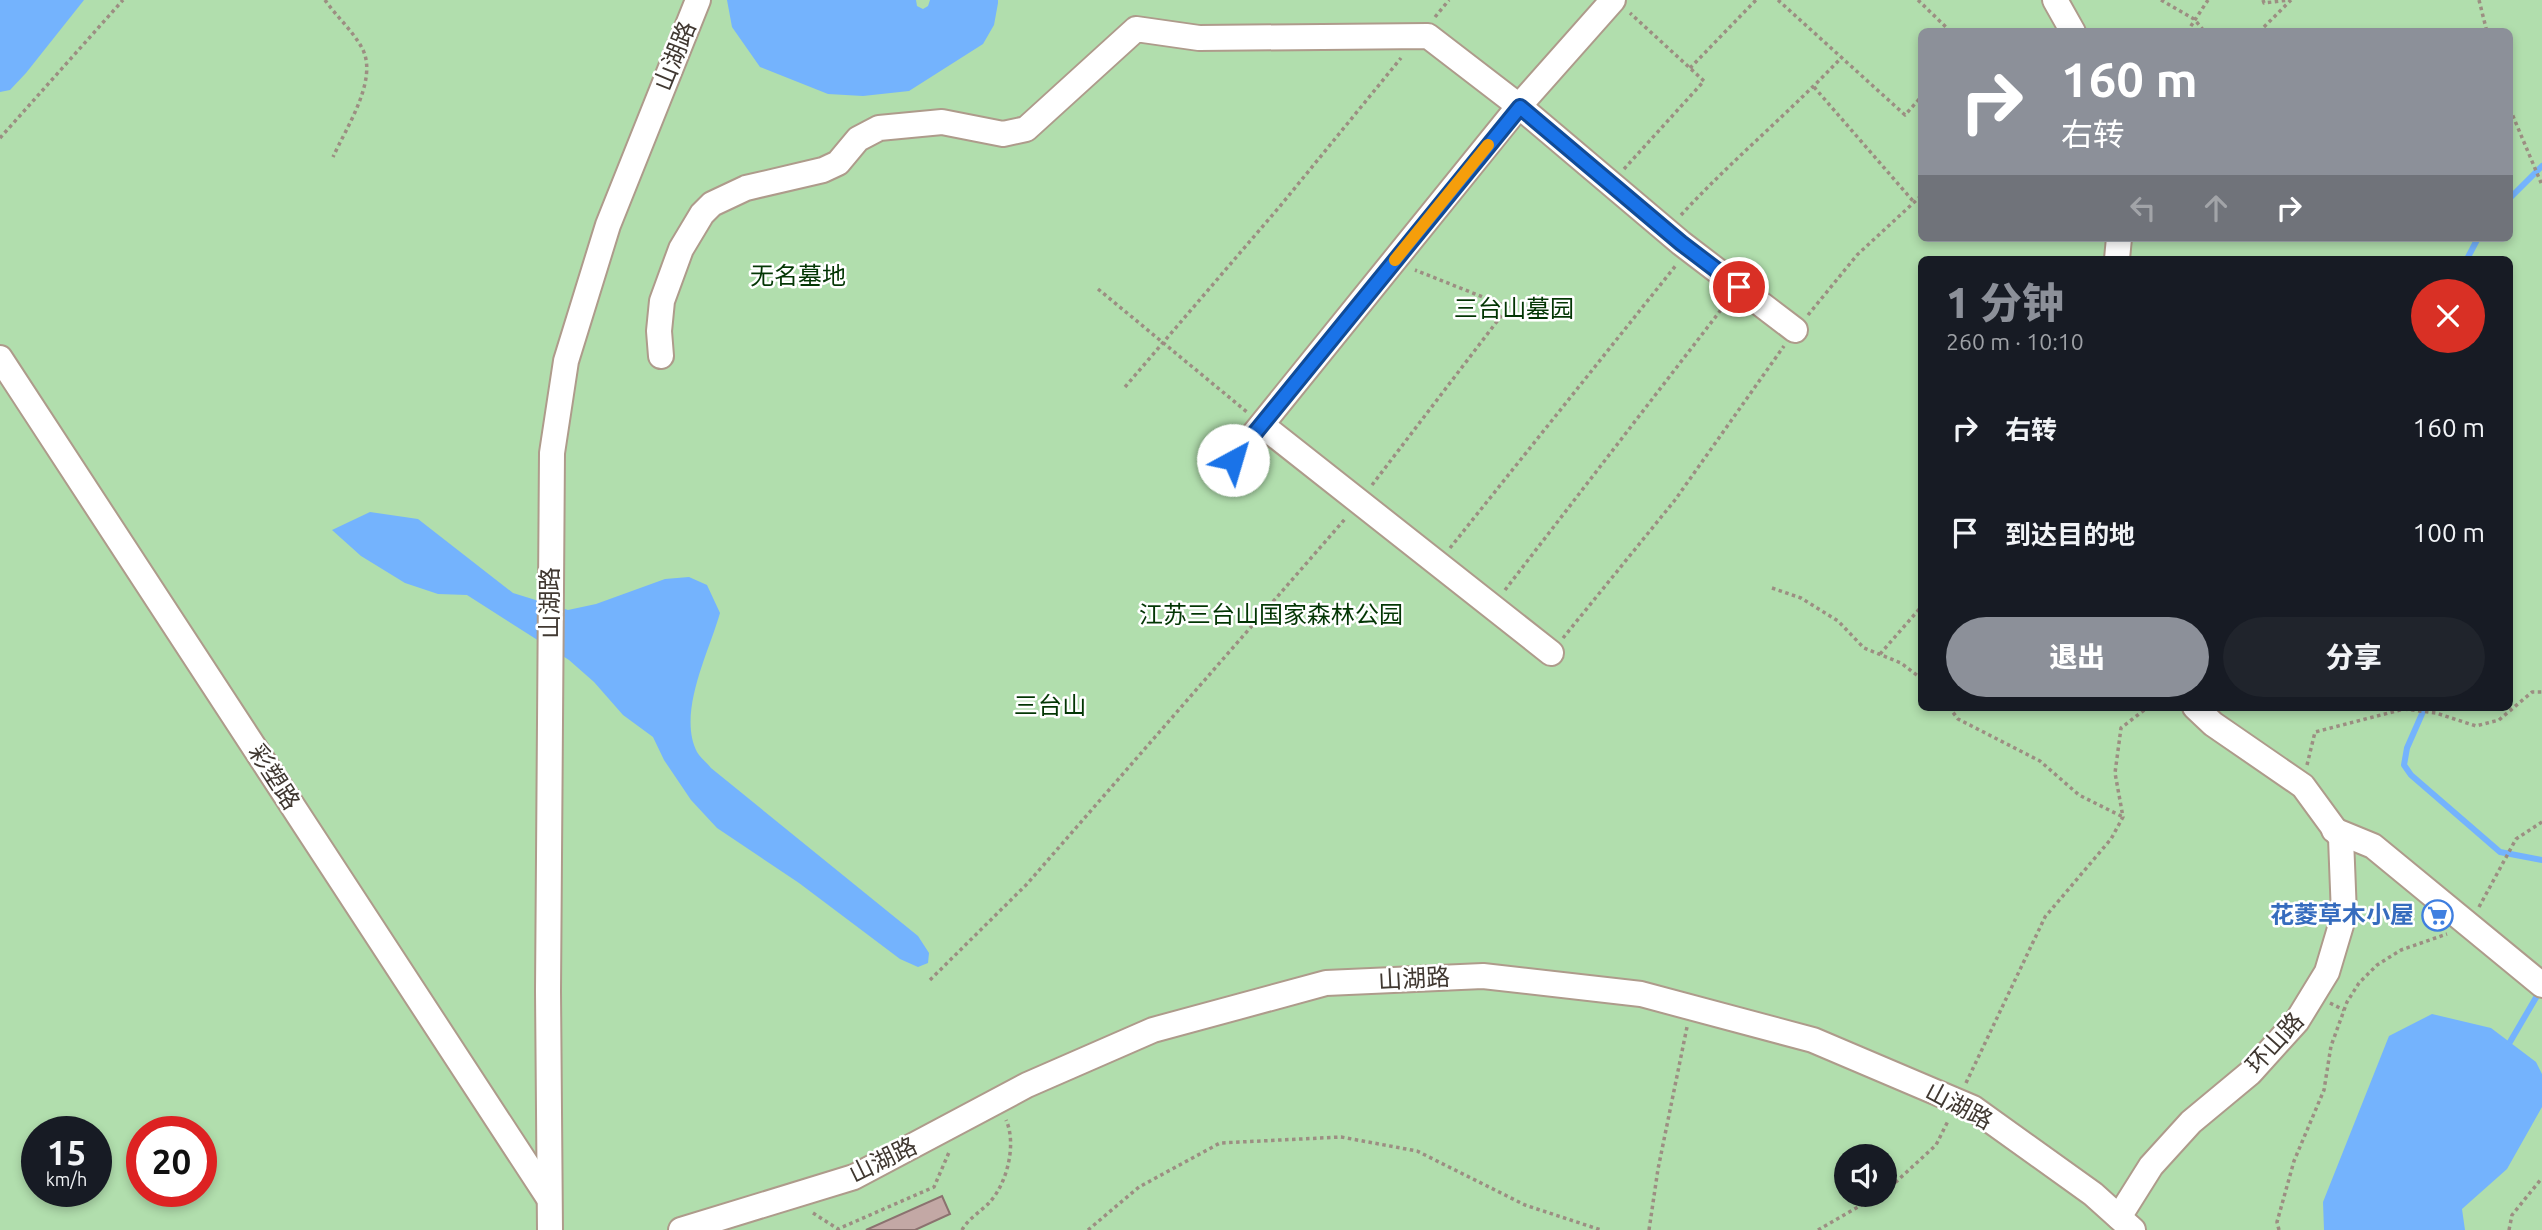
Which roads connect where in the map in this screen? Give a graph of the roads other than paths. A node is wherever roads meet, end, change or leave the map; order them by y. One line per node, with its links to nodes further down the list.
1 (698, 0): 15 (street, 山湖路)
2 (2055, 0): 4 (street)
3 (1607, 5): 5 (street)
4 (2071, 28)
5 (1520, 107): 6 (street); 7 (street); 9 (street)
6 (1796, 330)
7 (661, 356)
8 (0, 358): 15 (street, 彩塑路)
9 (1262, 425): 10 (street); 11 (street)
10 (1233, 460)
11 (1551, 653)
12 (2199, 711): 13 (street, 环山路)
13 (2334, 830): 14 (street); 16 (street, 环山路)
14 (2542, 985)
15 (548, 1197): 17 (street, 山湖路)
16 (2126, 1224): 18 (street, 山湖路)
17 (550, 1230)
18 (681, 1230)

